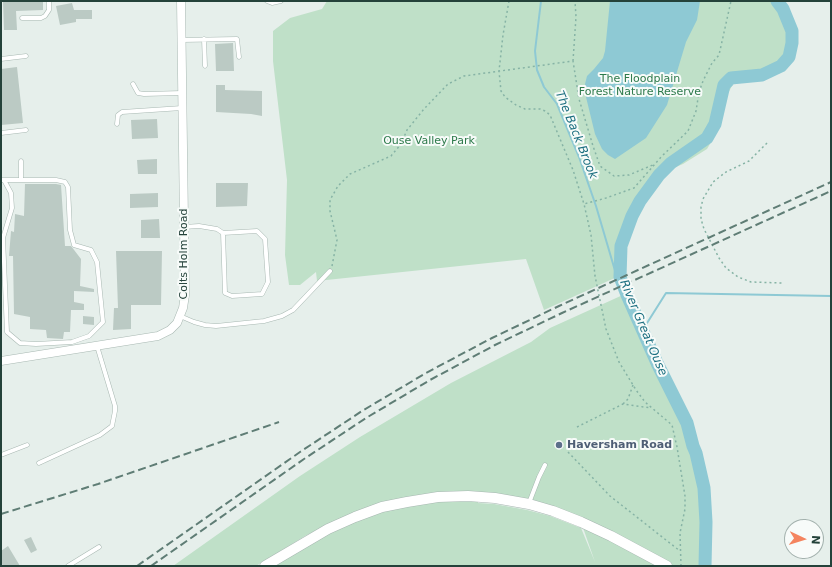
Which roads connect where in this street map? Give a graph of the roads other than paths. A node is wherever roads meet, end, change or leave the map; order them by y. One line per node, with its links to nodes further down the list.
1 (49, 1): 5 (lane)
2 (181, 1): 7 (street, Colts Holm Road)
3 (267, 1): 4 (lane)
4 (281, 1)
5 (22, 18)
6 (204, 39): 7 (lane); 9 (lane); 11 (lane)
7 (182, 40): 13 (street, Colts Holm Road)
8 (26, 56): 10 (lane)
9 (239, 57)
10 (1, 59)
11 (205, 66)
12 (133, 84): 13 (lane)
13 (182, 93): 14 (street, Colts Holm Road)
14 (182, 108): 15 (lane); 21 (street, Colts Holm Road)
15 (117, 124)
16 (26, 130): 17 (lane)
17 (1, 133)
18 (21, 161): 20 (lane)
19 (3, 180): 20 (lane); 20 (lane)
20 (20, 180)
21 (184, 227): 22 (lane); 24 (street, Colts Holm Road)
22 (223, 233): 22 (lane)
23 (330, 271): 24 (lane)
24 (180, 316): 25 (street, Colts Holm Road)
25 (97, 346): 26 (street, Colts Holm Road); 29 (lane)
26 (1, 361)
27 (26, 445): 28 (lane)
28 (1, 455)
29 (39, 463)
30 (545, 465): 31 (lane)
31 (529, 504): 33 (street); 35 (street)
32 (100, 547): 34 (lane)
33 (663, 564)
34 (68, 566)
35 (265, 566)

